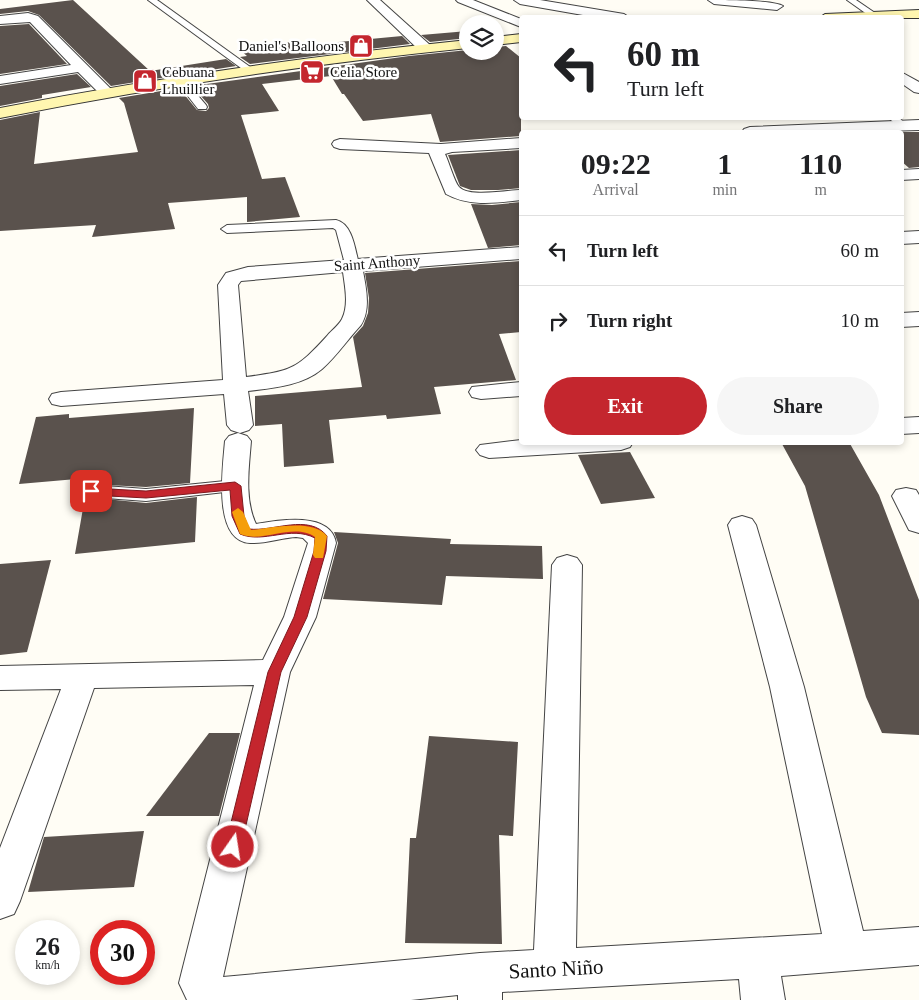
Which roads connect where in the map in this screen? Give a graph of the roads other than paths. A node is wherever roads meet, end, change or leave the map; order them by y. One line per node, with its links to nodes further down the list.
1 (152, 0): 23 (lane)
2 (373, 0): 19 (street)
3 (462, 0): 13 (street)
4 (520, 0): 9 (street)
5 (714, 0): 7 (street)
6 (851, 0): 10 (lane)
7 (778, 6)
8 (919, 14): 11 (main road)
9 (607, 15)
10 (873, 15)
11 (896, 15)
12 (0, 20): 14 (street)
13 (519, 22)
14 (46, 32): 15 (street); 20 (street)
15 (28, 34)
16 (519, 38): 17 (main road)
17 (504, 40)
18 (459, 45): 19 (main road)
19 (425, 48): 23 (main road)
20 (66, 52): 21 (street); 22 (street)
21 (47, 55)
22 (82, 68): 25 (street); 28 (street)
23 (248, 69): 26 (main road)
24 (904, 78): 27 (street)
25 (0, 80)
26 (180, 80): 28 (main road); 29 (lane)
27 (919, 89)
28 (106, 93): 30 (main road)
29 (202, 107)
30 (0, 113)
31 (898, 121): 32 (street); 33 (street)
32 (919, 124)
33 (777, 130)
34 (519, 143): 36 (street)
35 (340, 144): 36 (street)
36 (441, 149): 39 (street)
37 (919, 174): 38 (street)
38 (904, 175)
39 (519, 194)
40 (227, 229): 44 (lane)
41 (919, 237): 42 (street)
42 (904, 238)
43 (519, 253): 44 (street, Saint Anthony)
44 (352, 264): 47 (street); 47 (street, Saint Anthony)
45 (919, 319): 46 (street)
46 (904, 320)
47 (235, 386): 50 (street); 55 (street)
48 (519, 389): 49 (street)
49 (481, 392)
50 (61, 399)
51 (919, 424): 52 (street)
52 (904, 426)
53 (571, 445): 54 (street)
54 (488, 450)
55 (235, 486): 56 (lane); 61 (street)
56 (91, 491)
57 (906, 496): 58 (street)
58 (919, 524)
59 (742, 525): 66 (street)
60 (566, 566): 68 (street)
61 (274, 672): 62 (street); 69 (street, Santo Niño)
62 (82, 676): 63 (street); 64 (street)
63 (0, 678)
64 (0, 901)
65 (919, 946): 66 (street, Santo Niño)
66 (848, 951): 67 (street, Santo Niño)
67 (757, 958): 68 (street, Santo Niño); 70 (street)
68 (554, 969): 69 (street, Santo Niño)
69 (480, 987)
70 (763, 1000)

